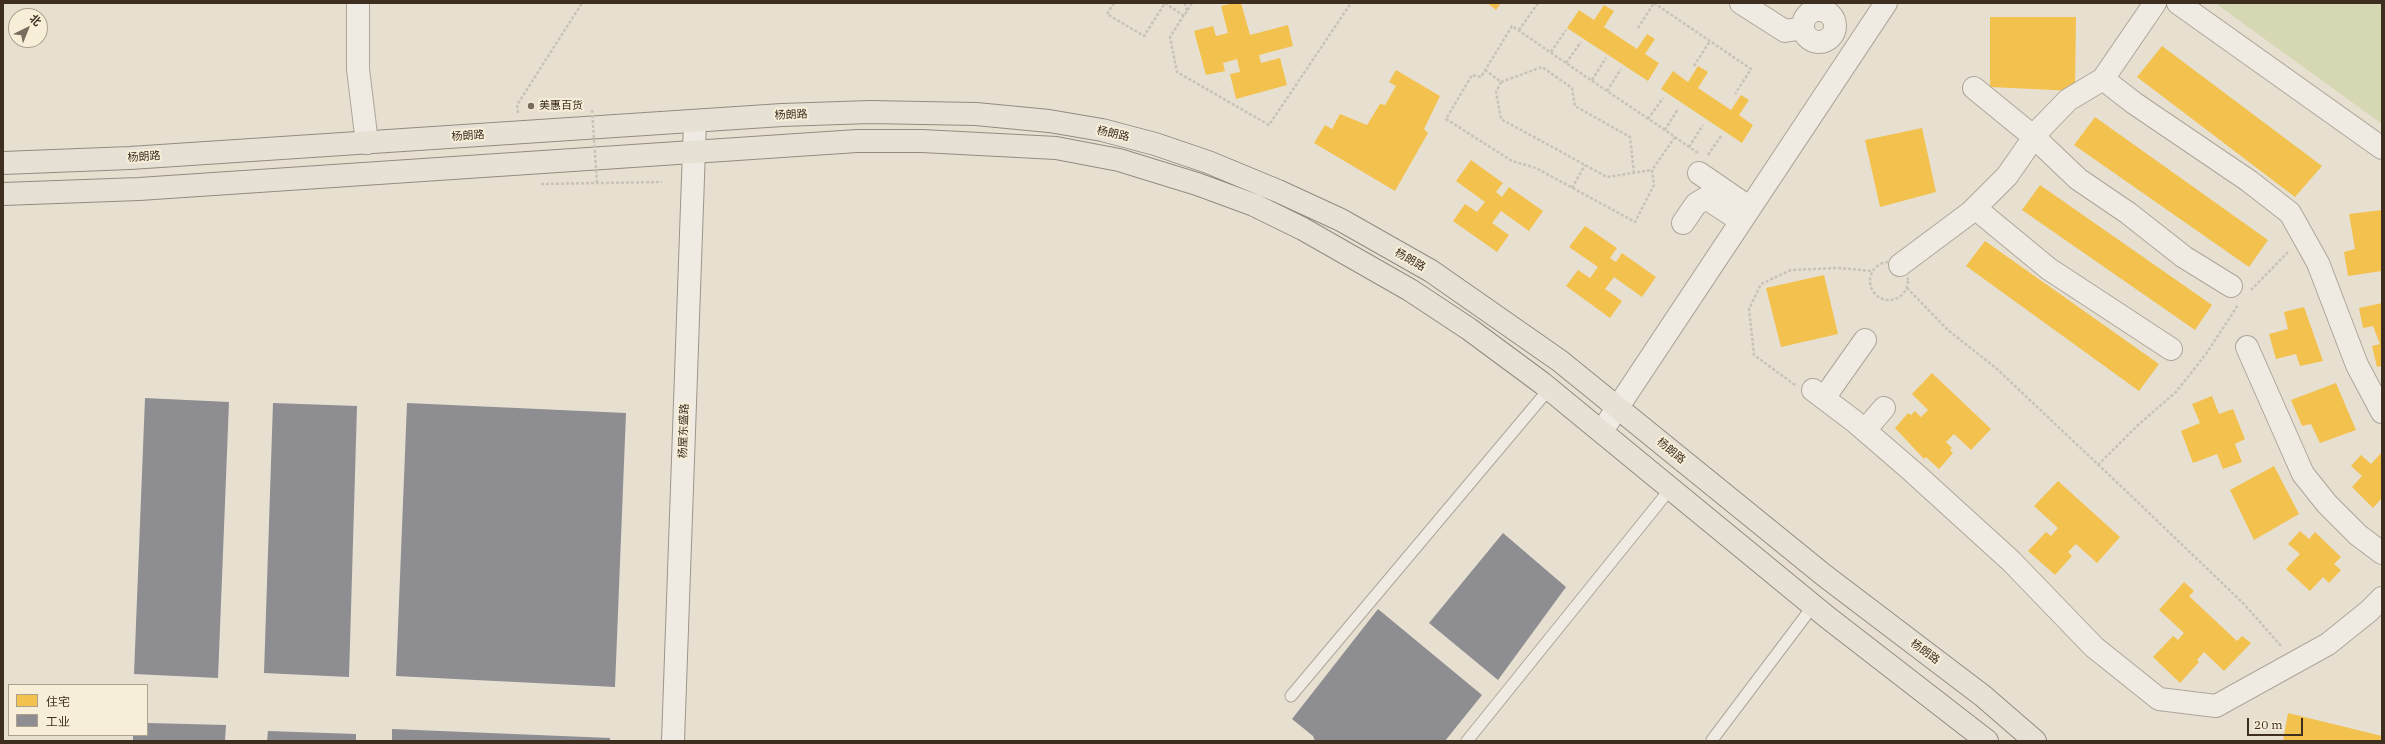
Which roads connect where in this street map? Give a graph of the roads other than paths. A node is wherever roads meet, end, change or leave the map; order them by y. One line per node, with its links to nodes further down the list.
1 (358, 3): 12 (street)
2 (1741, 3): 6 (street)
3 (1886, 3): 7 (street)
4 (2155, 3): 8 (street)
5 (2178, 3): 13 (street)
6 (1829, 13): 7 (street)
7 (1856, 49): 19 (street)
8 (2103, 79): 11 (street); 29 (street)
9 (1974, 88): 11 (street)
10 (695, 121): 12 (main road, 杨朗路); 14 (street, 杨屋东盛路); 27 (main road, 杨朗路)
11 (2034, 137): 18 (street); 22 (street)
12 (367, 142): 15 (main road, 杨朗路)
13 (2382, 148)
14 (694, 151): 17 (main road); 26 (main road); 38 (street, 杨屋东盛路)
15 (3, 163)
16 (1706, 172): 19 (street)
17 (3, 194)
18 (1975, 208): 21 (street); 25 (street)
19 (1745, 214): 20 (street); 27 (street)
20 (1683, 223)
21 (1900, 265)
22 (2239, 294)
23 (1865, 340): 30 (street)
24 (2248, 346): 33 (street)
25 (2171, 349)
26 (1549, 389): 31 (main road); 36 (lane)
27 (1617, 407): 31 (street); 41 (main road, 杨朗路)
28 (1884, 408): 30 (street)
29 (2382, 412)
30 (1865, 430): 34 (street)
31 (1602, 431): 32 (main road)
32 (1671, 488): 35 (main road); 39 (lane)
33 (2382, 553)
34 (2382, 598)
35 (1813, 606): 37 (lane); 40 (main road)
36 (1291, 696)
37 (1712, 740)
38 (673, 741)
39 (1467, 741)
40 (1987, 741)
41 (2035, 741)

